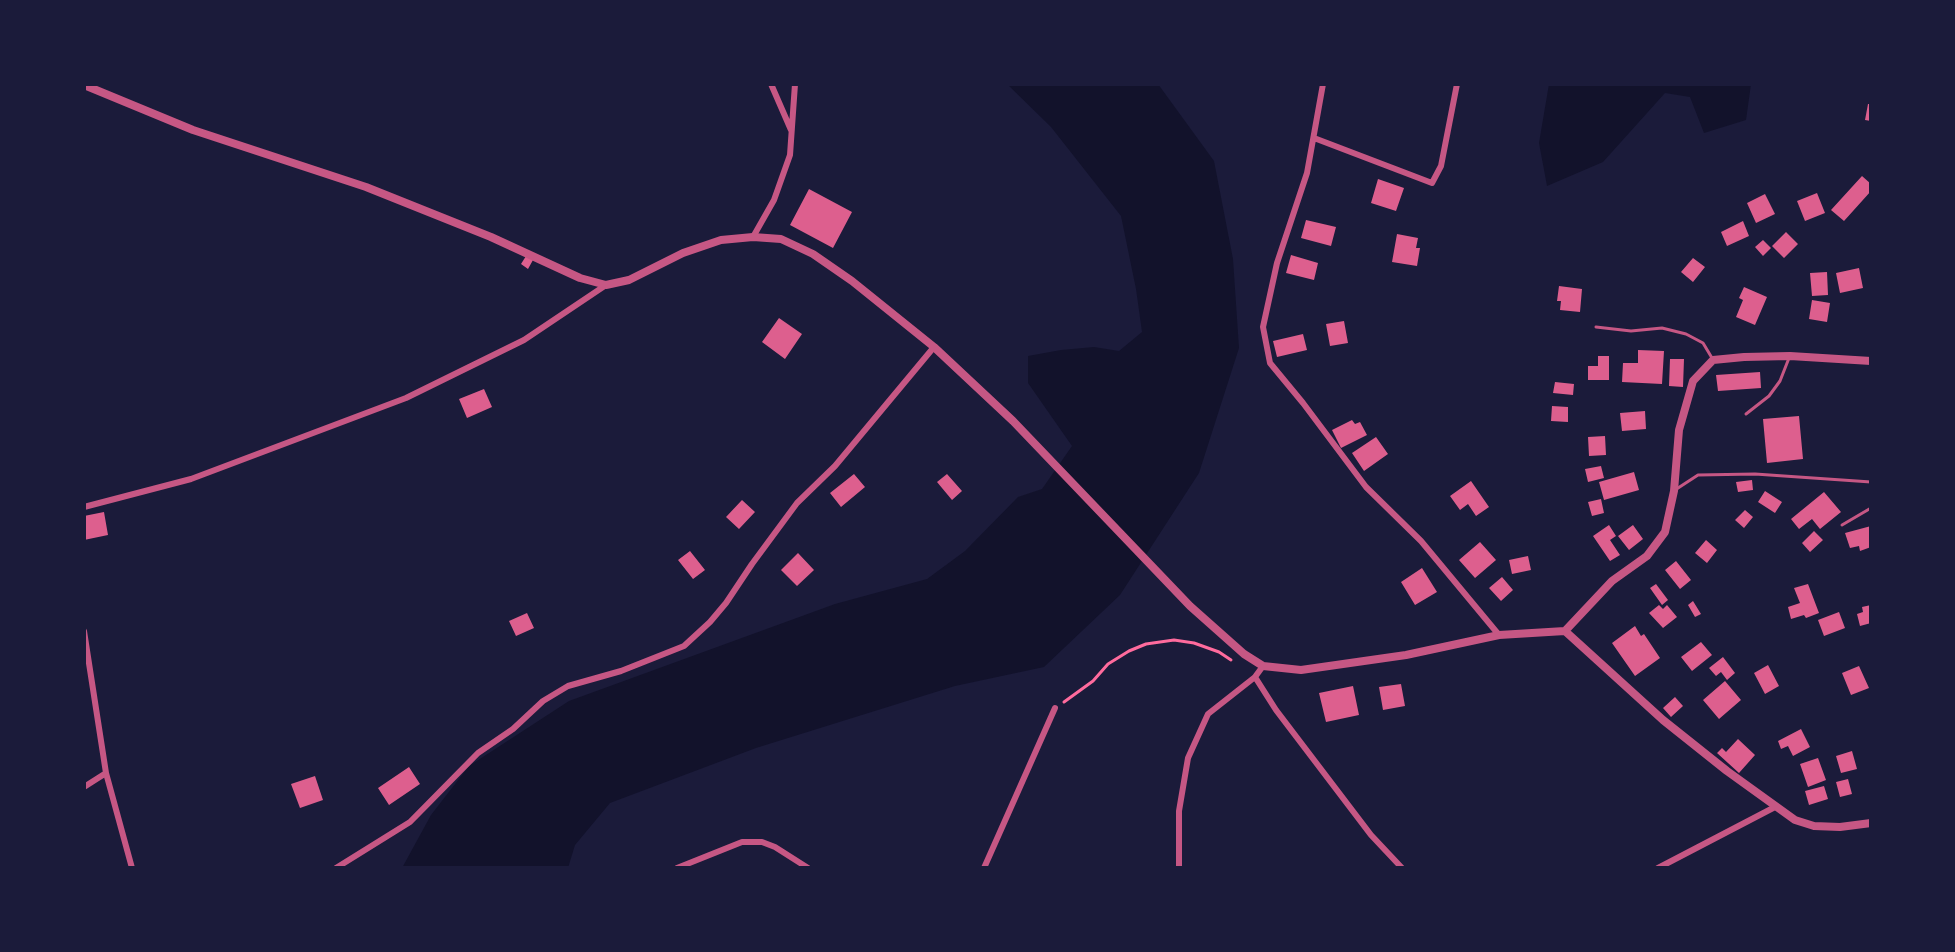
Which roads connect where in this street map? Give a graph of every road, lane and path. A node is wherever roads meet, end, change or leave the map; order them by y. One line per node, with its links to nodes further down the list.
1 (771, 84): 6 (street)
2 (795, 84): 6 (street)
3 (1323, 84): 7 (street)
4 (1457, 84): 7 (street)
5 (84, 85): 9 (street)
6 (793, 133): 8 (street)
7 (1314, 138): 23 (street)
8 (753, 237): 9 (street); 11 (street)
9 (606, 285): 18 (street)
10 (1596, 327): 13 (lane)
11 (934, 347): 25 (street); 33 (street)
12 (1790, 356): 13 (street); 14 (street); 15 (lane)
13 (1713, 360): 17 (street)
14 (1871, 362)
15 (1746, 414)
16 (1871, 482): 17 (lane)
17 (1674, 491): 22 (street)
18 (84, 507)
19 (1871, 508): 20 (lane)
20 (1842, 525)
21 (84, 631): 28 (street)
22 (1565, 631): 23 (street); 30 (street)
23 (1499, 635): 25 (street)
24 (1237, 664): 27 (path)
25 (1263, 666): 26 (street)
26 (1255, 677): 37 (street); 38 (street)
27 (1055, 708): 36 (street)
28 (106, 773): 29 (street); 32 (street)
29 (84, 787)
30 (1775, 807): 31 (street); 39 (street)
31 (1871, 823)
32 (132, 868)
33 (336, 868)
34 (677, 868): 35 (street)
35 (807, 868)
36 (984, 868)
37 (1179, 868)
38 (1402, 868)
39 (1658, 868)

